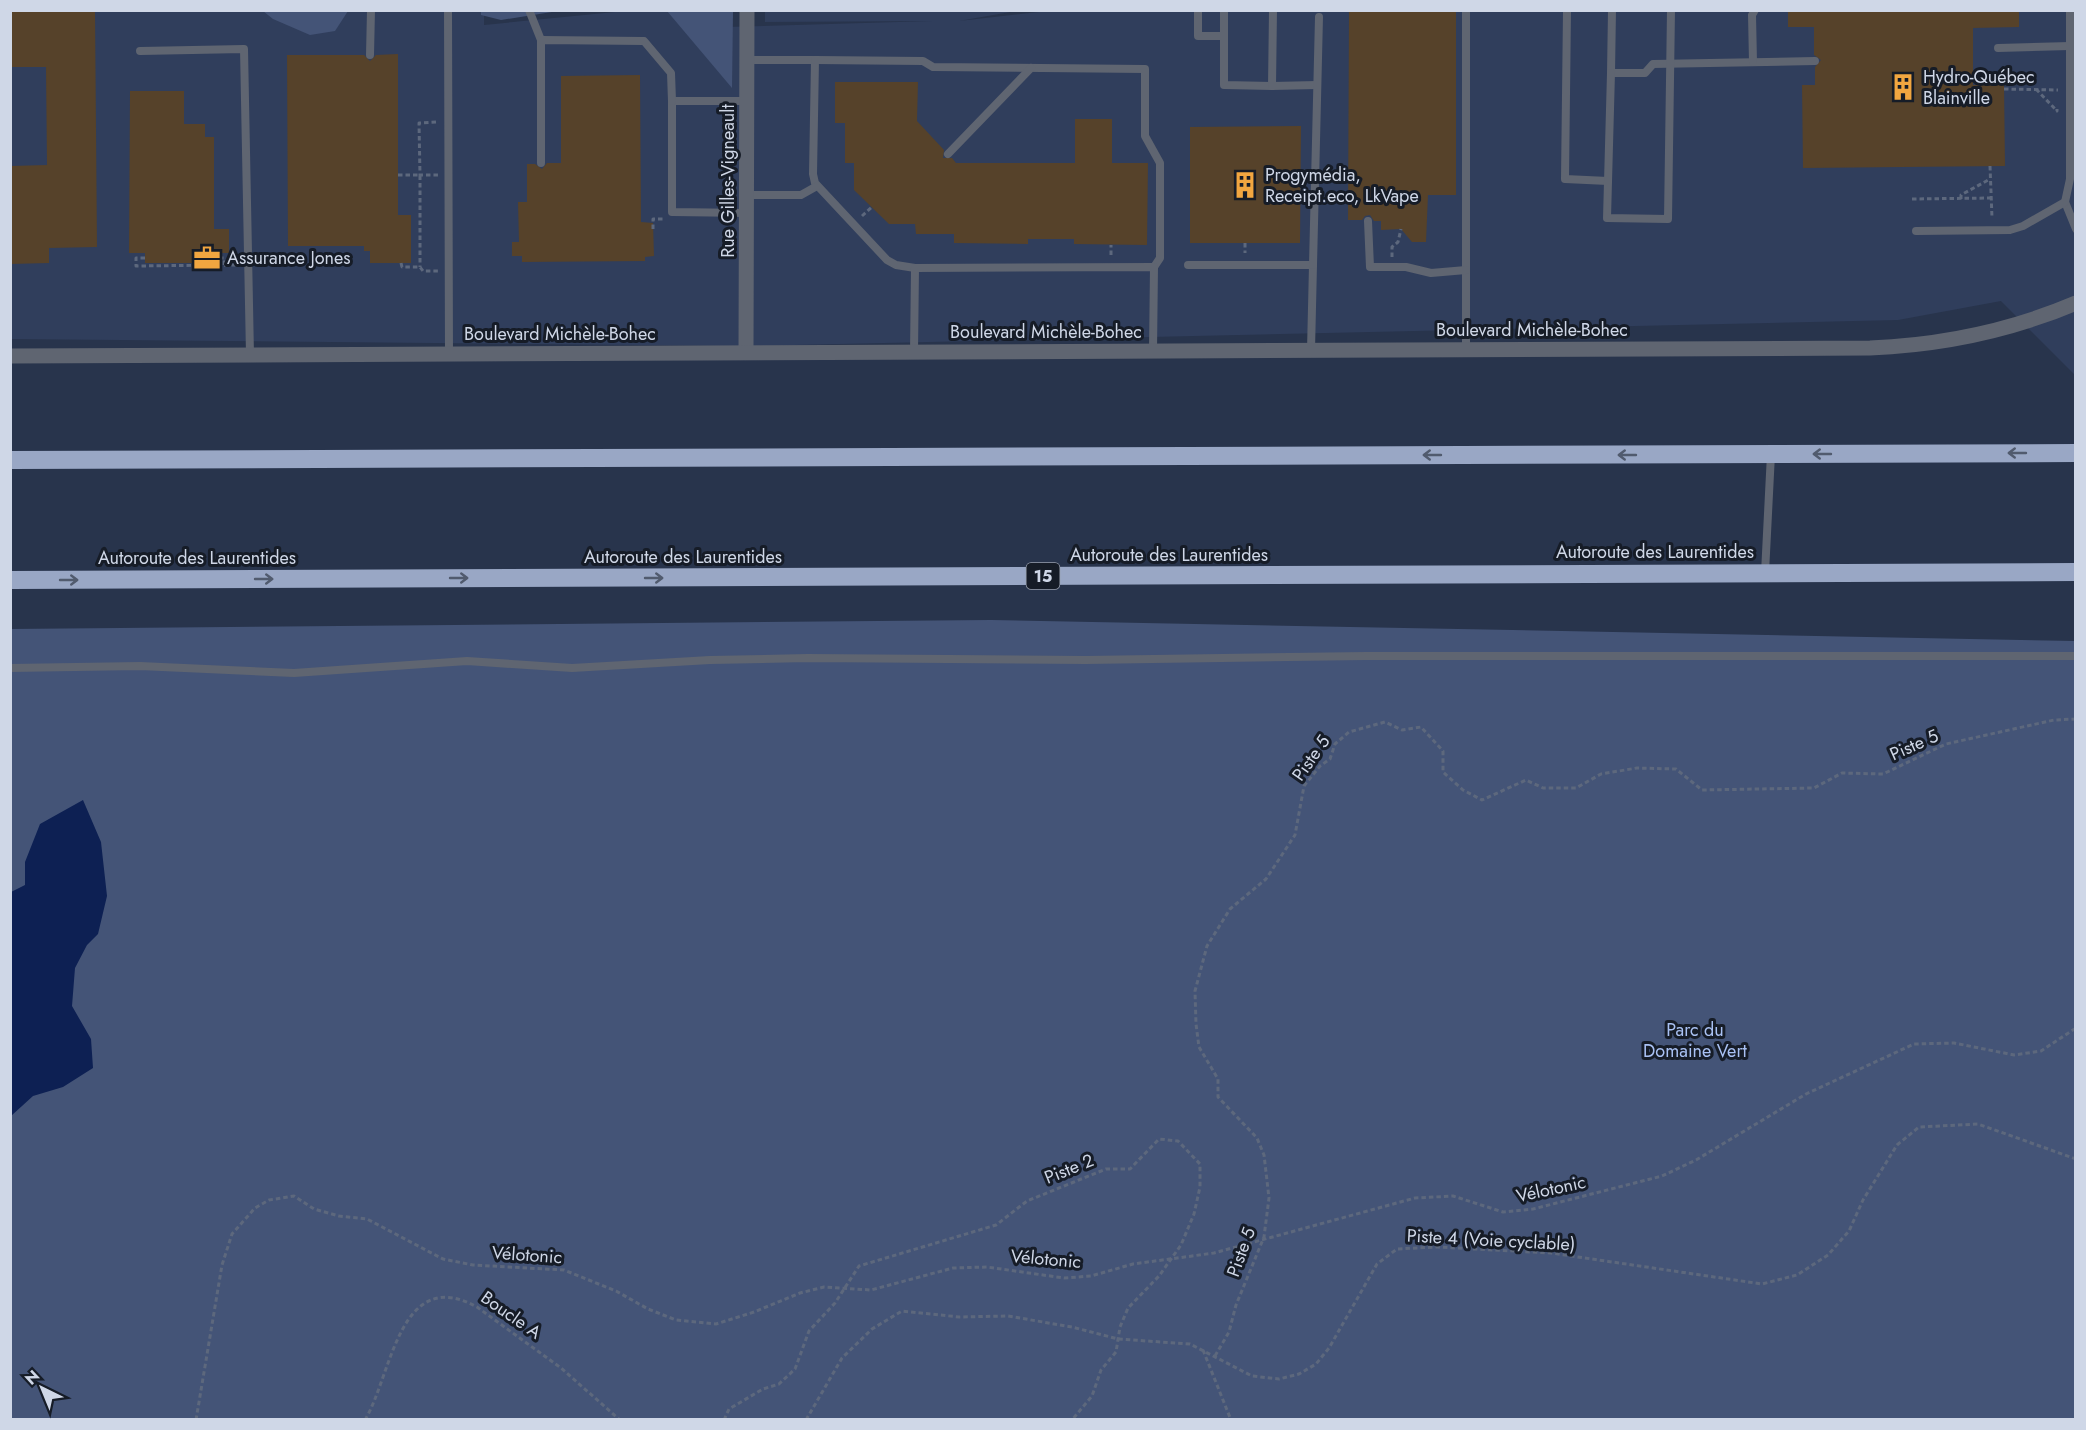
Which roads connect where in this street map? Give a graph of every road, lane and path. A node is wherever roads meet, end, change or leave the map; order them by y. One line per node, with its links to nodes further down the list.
1 (371, 10): 20 (lane)
2 (448, 10): 35 (lane)
3 (529, 10): 16 (lane)
4 (747, 10): 21 (street, Rue Gilles-Vigneault)
5 (1198, 10): 15 (lane)
6 (1224, 10): 15 (lane)
7 (1274, 10): 30 (lane)
8 (1466, 10): 74 (lane)
9 (1567, 10): 44 (lane)
10 (1612, 10): 28 (lane)
11 (1671, 10): 25 (lane)
12 (1755, 10): 24 (lane)
13 (2070, 10): 17 (lane)
14 (1319, 17): 29 (lane)
15 (1224, 36): 30 (lane)
16 (541, 40): 33 (lane); 37 (lane)
17 (2070, 46): 18 (lane); 26 (lane)
18 (1998, 48)
19 (140, 51): 83 (lane)
20 (370, 55)
21 (748, 60): 22 (lane); 34 (street, Rue Gilles-Vigneault)
22 (815, 60): 27 (lane); 45 (lane)
23 (1815, 61): 24 (lane)
24 (1753, 62): 25 (lane)
25 (1670, 64): 28 (lane); 44 (lane)
26 (2073, 64): 43 (lane)
27 (1031, 68): 36 (lane); 72 (lane)
28 (1611, 72): 44 (lane)
29 (1317, 85): 30 (lane); 70 (lane)
30 (1272, 86)
31 (2004, 89): 32 (path)
32 (2036, 89): 32 (path)
33 (672, 101): 34 (lane); 52 (lane)
34 (747, 101): 46 (street, Rue Gilles-Vigneault)
35 (448, 122): 39 (lane); 41 (path)
36 (948, 154)
37 (541, 164)
38 (1990, 166): 42 (path)
39 (449, 174): 41 (path); 75 (lane)
40 (398, 175): 41 (path)
41 (420, 175): 71 (path)
42 (1991, 178): 47 (path); 49 (path)
43 (2073, 178): 50 (lane)
44 (1608, 181)
45 (817, 186): 46 (lane); 73 (lane)
46 (748, 195): 52 (street, Rue Gilles-Vigneault)
47 (1991, 198): 49 (path); 56 (path)
48 (1912, 199): 49 (path)
49 (1961, 199)
50 (2065, 201): 59 (lane); 60 (lane)
51 (872, 207): 53 (path)
52 (748, 213): 80 (street, Rue Gilles-Vigneault)
53 (864, 215)
54 (663, 219): 57 (path)
55 (1368, 220): 74 (lane)
56 (1992, 220)
57 (653, 229)
58 (1401, 229): 63 (path)
59 (2076, 229)
60 (1916, 231)
61 (1245, 243): 65 (path)
62 (1111, 245): 64 (path)
63 (1392, 247)
64 (1111, 256)
65 (1245, 256)
66 (145, 258): 67 (path)
67 (215, 258)
68 (401, 263): 71 (path)
69 (1188, 265): 70 (lane)
70 (1313, 266): 78 (lane)
71 (420, 267): 75 (path)
72 (1154, 267): 73 (lane); 79 (lane)
73 (915, 268): 81 (lane)
74 (1466, 270): 77 (lane)
75 (449, 271): 82 (lane)
76 (2076, 303): 77 (street, Boulevard Michèle-Bohec)
77 (1466, 349): 78 (street, Boulevard Michèle-Bohec)
78 (1311, 350): 79 (street, Boulevard Michèle-Bohec)
79 (1153, 351): 81 (street, Boulevard Michèle-Bohec)
80 (746, 352): 81 (street, Boulevard Michèle-Bohec); 82 (street, Boulevard Michèle-Bohec)
81 (914, 352)
82 (449, 354): 83 (street, Boulevard Michèle-Bohec)
83 (250, 355): 84 (street, Boulevard Michèle-Bohec)
84 (10, 356)
85 (2076, 453): 86 (highway, one-way to 86)
86 (1770, 454): 87 (highway, one-way to 87); 89 (lane)
87 (10, 460)
88 (2076, 572): 89 (highway, Autoroute des Laurentides / 15)
89 (1765, 573): 90 (highway, Autoroute des Laurentides / 15, one-way to 89)
90 (10, 580)
91 (2076, 656): 92 (lane)
92 (10, 668)
93 (2076, 719): 96 (path, Piste 5)
94 (2076, 1028): 96 (path, Vélotonic)
95 (2076, 1159): 101 (path, Piste 4 (Voie cyclable))
96 (1262, 1241): 97 (path, Vélotonic); 101 (path, Piste 5)
97 (1171, 1259): 98 (path, Vélotonic); 98 (path, Piste 2); 99 (path, Piste 2)
98 (844, 1288): 102 (path, Vélotonic); 105 (path, Piste 2)
99 (1118, 1339): 100 (path, Piste 4 (Voie cyclable)); 106 (path, Piste 4 (Voie cyclable)); 107 (path, Piste 2)
100 (1203, 1350): 101 (path, Piste 4 (Voie cyclable)); 108 (path)
101 (1215, 1356)
102 (196, 1419)
103 (365, 1419): 104 (path, Boucle A)
104 (620, 1419)
105 (724, 1419)
106 (806, 1419)
107 (1072, 1419)
108 (1231, 1419)

